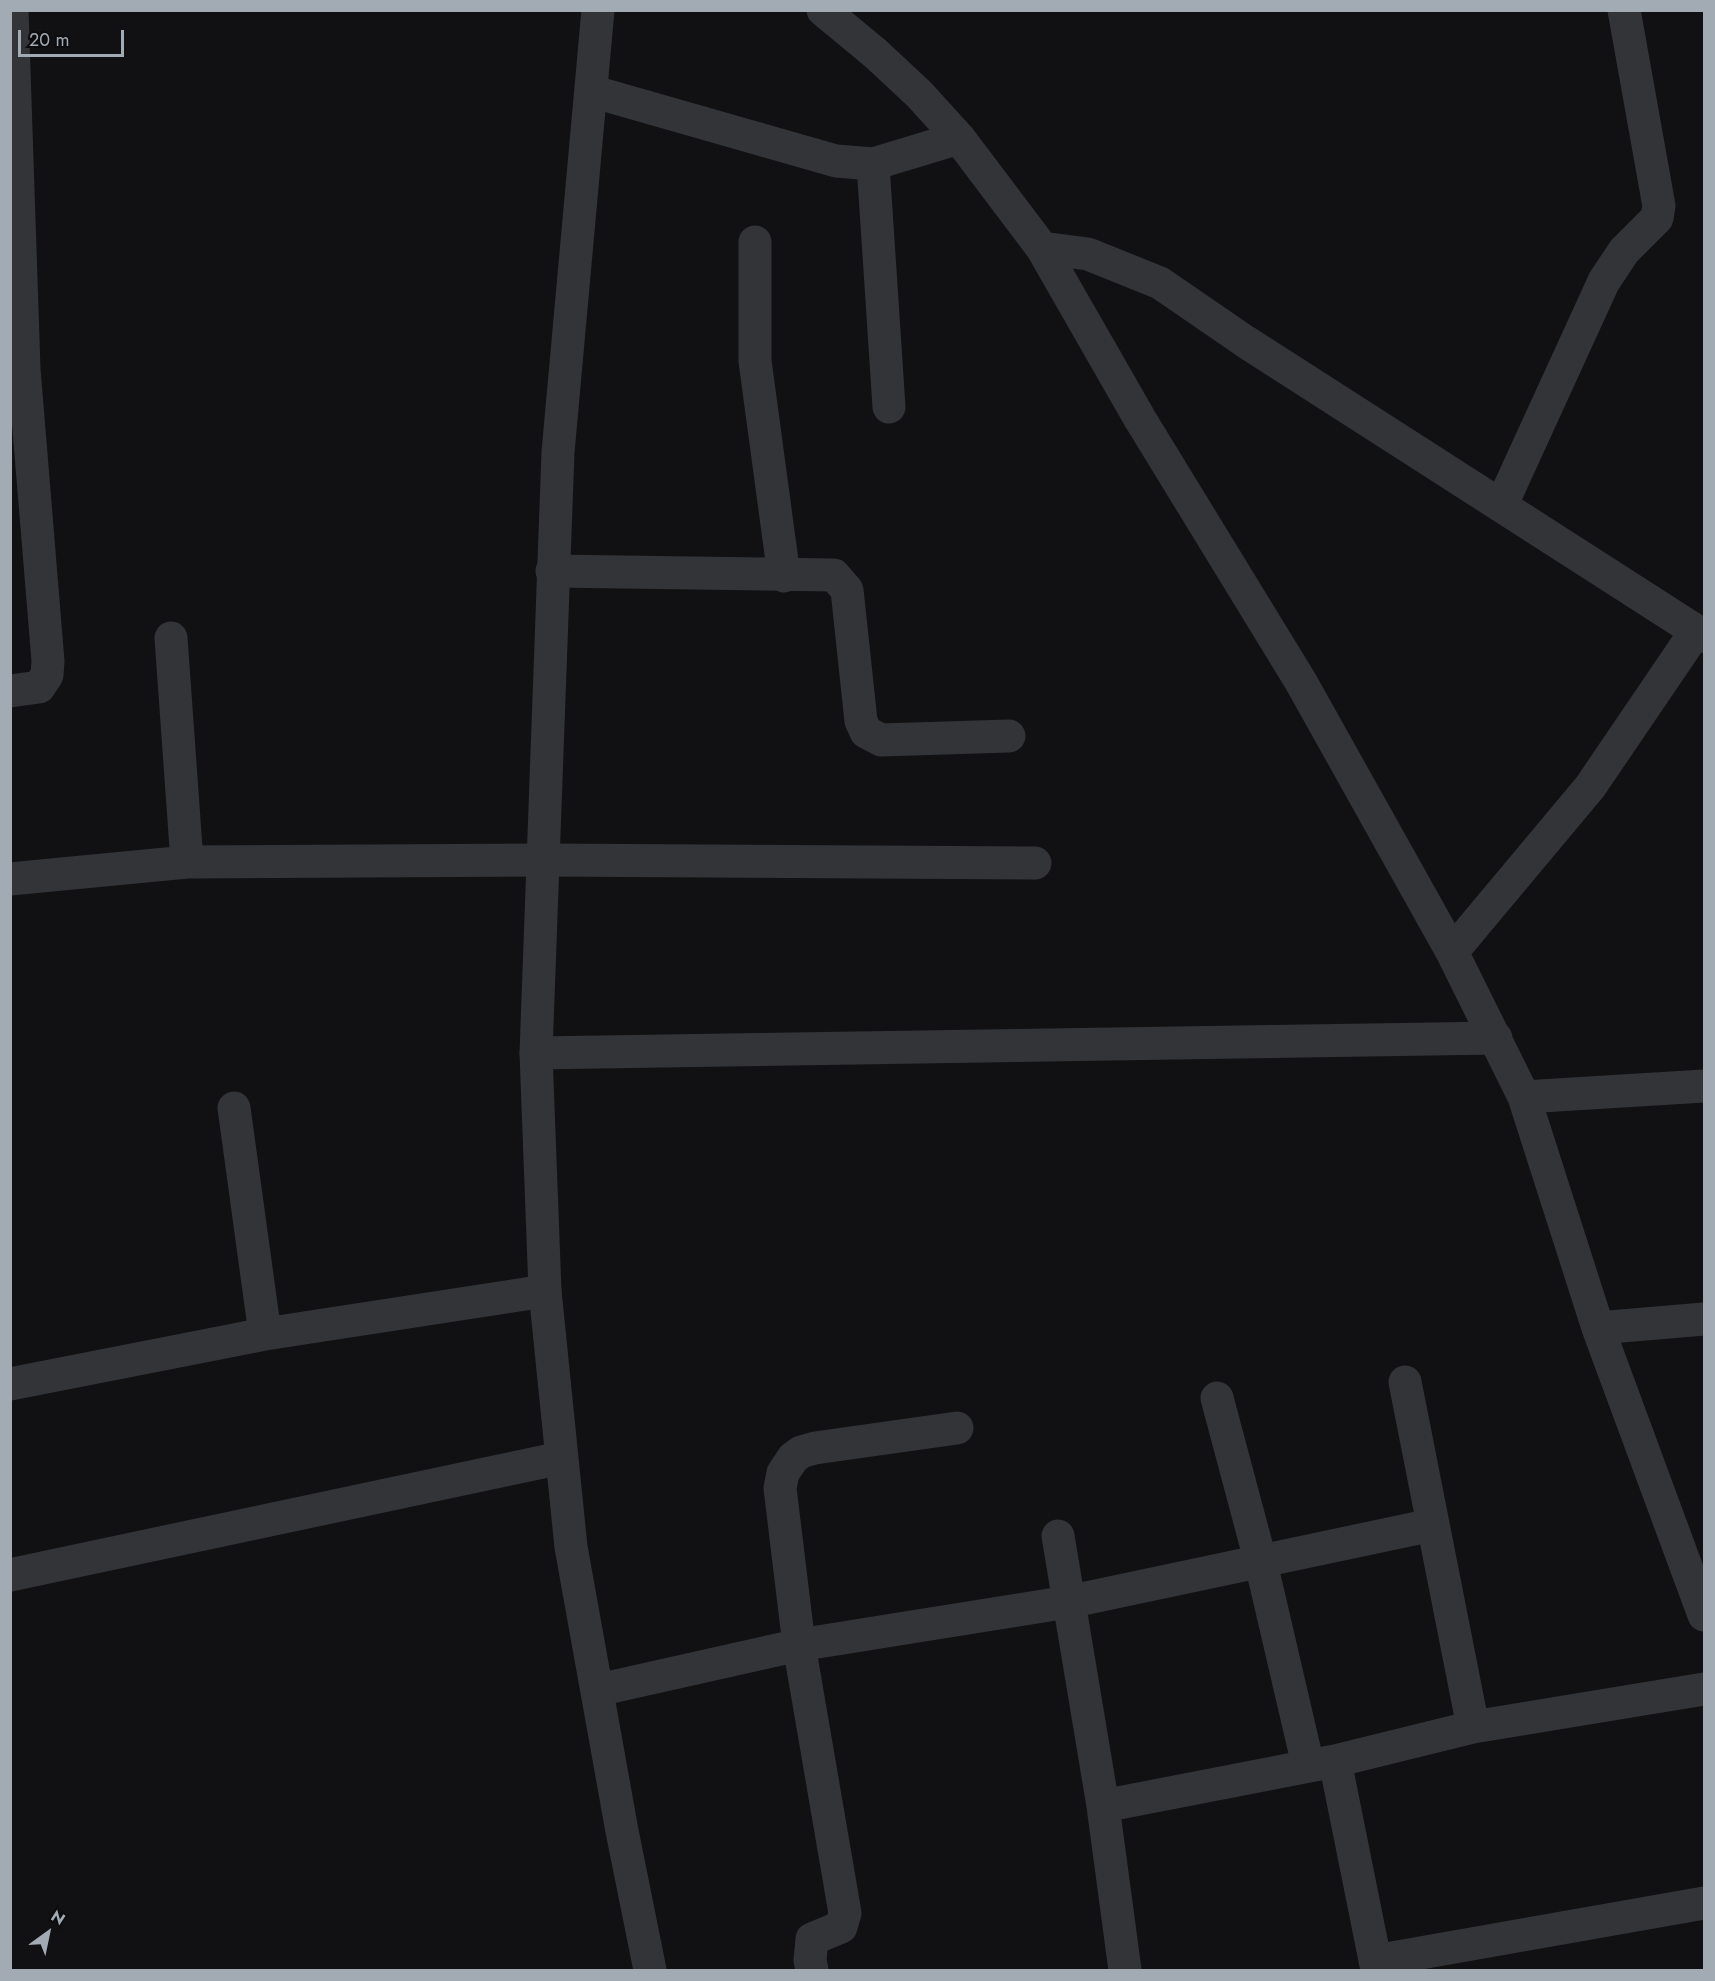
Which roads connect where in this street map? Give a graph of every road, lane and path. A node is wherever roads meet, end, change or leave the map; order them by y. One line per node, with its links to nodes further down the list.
1 (12, 10): 16 (street)
2 (598, 10): 5 (street)
3 (824, 10): 6 (street)
4 (1624, 10): 11 (street)
5 (591, 91): 7 (street); 12 (street)
6 (959, 138): 7 (street); 9 (street)
7 (873, 164): 10 (street)
8 (755, 242): 13 (street)
9 (1042, 248): 11 (street); 22 (street)
10 (889, 407)
11 (1501, 506): 14 (street)
12 (552, 571): 13 (street); 18 (street)
13 (784, 576): 17 (street)
14 (1700, 634): 22 (street)
15 (171, 638): 19 (street)
16 (10, 691)
17 (1009, 736)
18 (544, 860): 19 (street); 20 (street); 24 (street)
19 (187, 862): 21 (street)
20 (1035, 863)
21 (10, 879)
22 (1452, 952): 23 (street)
23 (1496, 1038): 24 (street); 26 (street)
24 (536, 1053): 28 (street)
25 (1704, 1086): 26 (street)
26 (1524, 1097): 30 (street)
27 (234, 1108): 31 (street)
28 (545, 1291): 31 (street); 36 (street)
29 (1704, 1319): 30 (street)
30 (1598, 1328): 42 (street)
31 (265, 1334): 33 (street)
32 (1405, 1382): 37 (street)
33 (10, 1384)
34 (1217, 1398): 39 (street)
35 (957, 1428): 43 (street)
36 (561, 1458): 40 (street); 45 (street)
37 (1432, 1525): 39 (street); 46 (street)
38 (1059, 1536): 41 (street)
39 (1261, 1563): 41 (street); 47 (street)
40 (10, 1575)
41 (1068, 1602): 43 (street); 48 (street)
42 (1704, 1615)
43 (799, 1645): 45 (street); 52 (street)
44 (1704, 1689): 46 (street)
45 (598, 1690): 51 (street)
46 (1473, 1726): 47 (street)
47 (1322, 1763): 48 (street); 50 (street)
48 (1103, 1806): 53 (street)
49 (1704, 1903): 50 (street)
50 (1376, 1966)
51 (650, 1971)
52 (812, 1971)
53 (1125, 1971)

